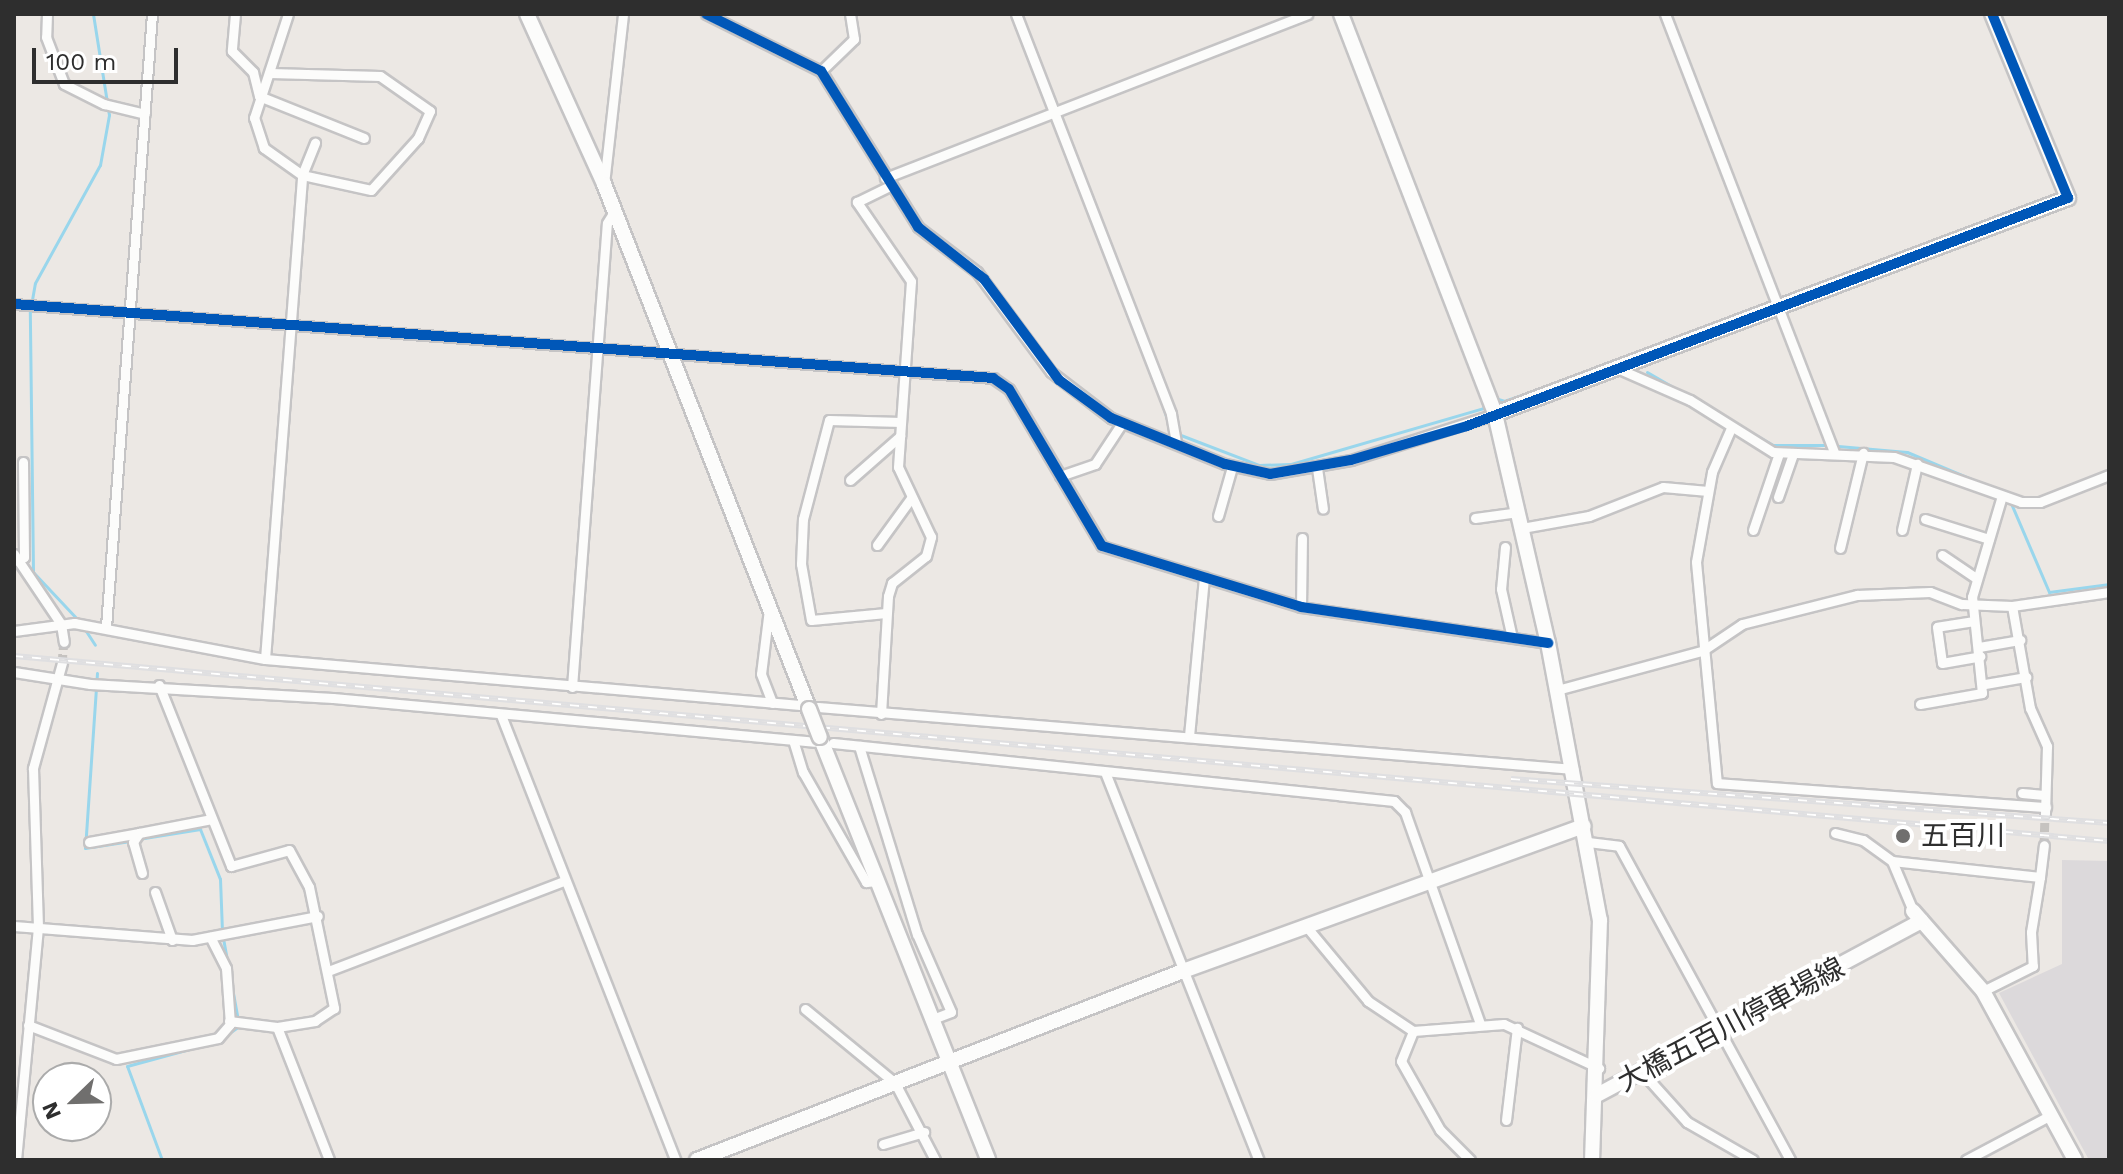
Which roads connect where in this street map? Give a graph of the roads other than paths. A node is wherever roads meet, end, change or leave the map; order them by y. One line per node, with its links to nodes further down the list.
1 (47, 14): 18 (street)
2 (152, 14): 18 (street)
3 (235, 14): 16 (street)
4 (288, 14): 15 (street)
5 (527, 14): 23 (street)
6 (623, 14): 23 (street)
7 (706, 14): 14 (street)
8 (850, 14): 14 (street)
9 (1016, 14): 17 (street)
10 (1307, 14): 17 (street)
11 (1341, 14): 33 (street)
12 (1665, 14): 26 (street)
13 (1992, 14): 26 (street)
14 (821, 71): 22 (street)
15 (270, 73): 16 (street); 21 (street)
16 (259, 96): 19 (street); 21 (street)
17 (1053, 113): 22 (street); 38 (street)
18 (145, 114): 27 (street)
19 (364, 138)
20 (315, 142): 21 (street)
21 (302, 175): 28 (street)
22 (887, 182): 32 (street); 35 (street)
23 (604, 184): 24 (street)
24 (614, 212): 29 (street); 30 (street)
25 (14, 304): 27 (street)
26 (1779, 311): 31 (street); 39 (street)
27 (130, 314): 28 (street); 79 (street)
28 (289, 324): 29 (street); 87 (street)
29 (597, 349): 30 (street); 94 (street)
30 (671, 353): 32 (street); 73 (street)
31 (1619, 369): 33 (street); 36 (street)
32 (905, 371): 34 (street); 48 (street)
33 (1495, 414): 46 (street); 55 (street)
34 (901, 422): 37 (street); 76 (street)
35 (1122, 423): 38 (street); 48 (street)
36 (1731, 428): 40 (street); 50 (street)
37 (900, 436): 49 (street); 53 (street)
38 (1176, 443): 45 (street)
39 (1834, 452): 41 (street); 42 (street)
40 (1779, 453): 42 (street); 60 (street)
41 (1863, 453): 44 (street); 66 (street)
42 (1793, 454): 51 (street)
43 (23, 462): 68 (street)
44 (1917, 464): 52 (street); 61 (street)
45 (1232, 467): 46 (street); 56 (street)
46 (1317, 468): 54 (street)
47 (2109, 475): 52 (street)
48 (1060, 476): 69 (street)
49 (850, 480)
50 (1708, 491): 59 (street); 85 (street)
51 (1778, 497)
52 (2004, 497): 63 (street)
53 (911, 498): 64 (street); 76 (street)
54 (1323, 509)
55 (1518, 512): 57 (street); 59 (street)
56 (1218, 516)
57 (1475, 518)
58 (1925, 519): 63 (street)
59 (1522, 528): 84 (street)
60 (1753, 530)
61 (1902, 530)
62 (1302, 538): 75 (street)
63 (1989, 539): 70 (street)
64 (877, 545)
65 (1505, 547): 81 (street)
66 (1840, 548)
67 (1942, 555): 70 (street)
68 (16, 558): 78 (street)
69 (1204, 577): 75 (street); 101 (street)
70 (1976, 578): 72 (street)
71 (2109, 592): 74 (street)
72 (1972, 604): 74 (street); 77 (street); 85 (street)
73 (769, 606): 96 (street); 98 (street)
74 (2012, 606): 82 (street)
75 (1301, 607): 81 (street)
76 (886, 613): 99 (street)
77 (1974, 621): 86 (street); 86 (street)
78 (61, 624): 79 (street); 80 (street); 83 (street)
79 (106, 627): 87 (street)
80 (14, 631)
81 (1512, 638): 84 (street)
82 (2020, 640): 86 (street); 90 (street)
83 (64, 642)
84 (1548, 643): 95 (street)
85 (1702, 651): 95 (street); 108 (street)
86 (1980, 652): 92 (street)
87 (265, 659): 94 (street)
88 (62, 663): 91 (street)
89 (14, 672): 91 (street)
90 (2026, 677): 92 (street); 108 (street)
91 (60, 678): 93 (street); 127 (street)
92 (1985, 684): 97 (street)
93 (159, 685): 100 (street); 109 (street)
94 (572, 687): 96 (street)
95 (1557, 690): 105 (street)
96 (772, 703): 98 (street)
97 (1920, 704)
98 (809, 707): 99 (street); 103 (street, bridge)
99 (881, 714): 101 (street)
100 (501, 715): 102 (street); 120 (street)
101 (1189, 736): 105 (street)
102 (793, 740): 103 (street); 121 (street)
103 (822, 741): 104 (street); 121 (street)
104 (859, 746): 106 (street); 134 (street)
105 (1573, 769): 110 (street)
106 (1105, 772): 119 (street); 131 (street)
107 (2022, 793): 108 (street)
108 (2044, 795)
109 (212, 819): 111 (street); 123 (street)
110 (1584, 826): 114 (street); 119 (street)
111 (139, 833): 113 (street); 117 (street)
112 (1835, 833): 116 (street)
113 (89, 842)
114 (1588, 842): 141 (street); 143 (street)
115 (2044, 845): 118 (street)
116 (1892, 861): 118 (street); 124 (street)
117 (142, 873)
118 (2040, 877): 132 (street)
119 (1429, 880): 125 (street); 136 (street)
120 (564, 881): 130 (street); 154 (street)
121 (878, 881): 134 (street)
122 (155, 892): 129 (street)
123 (318, 916): 128 (street); 130 (street)
124 (1917, 916): 132 (street); 141 (street, 大橋五百川停車場線)
125 (1305, 925): 131 (street); 140 (street)
126 (14, 926): 127 (street)
127 (38, 927): 129 (street); 137 (street)
128 (218, 936): 129 (street); 135 (street)
129 (172, 940)
130 (328, 971): 138 (street)
131 (1183, 971): 142 (street); 158 (street)
132 (1983, 991): 148 (street)
133 (805, 1009): 145 (street)
134 (933, 1019): 142 (street)
135 (229, 1021): 137 (street); 138 (street)
136 (1480, 1024): 139 (street); 140 (street)
137 (28, 1025): 147 (street)
138 (277, 1027): 153 (street)
139 (1517, 1028): 143 (street); 149 (street)
140 (1413, 1031): 159 (street)
141 (1721, 1032): 144 (street, 大橋五百川停車場線); 162 (street)
142 (949, 1061): 145 (street); 157 (street)
143 (1599, 1068): 146 (street)
144 (1643, 1073): 146 (street, 大橋五百川停車場線); 161 (street)
145 (895, 1083): 150 (street); 155 (street)
146 (1597, 1095): 160 (street, 大橋五百川停車場線)
147 (18, 1096): 152 (street)
148 (2051, 1115): 163 (street); 164 (street)
149 (1506, 1120)
150 (924, 1132): 151 (street); 156 (street)
151 (883, 1144)
152 (16, 1160)
153 (329, 1160)
154 (675, 1160)
155 (697, 1160)
156 (935, 1160)
157 (988, 1160)
158 (1259, 1160)
159 (1470, 1160)
160 (1592, 1160)
161 (1753, 1160)
162 (1790, 1160)
163 (1966, 1160)
164 (2075, 1160)

